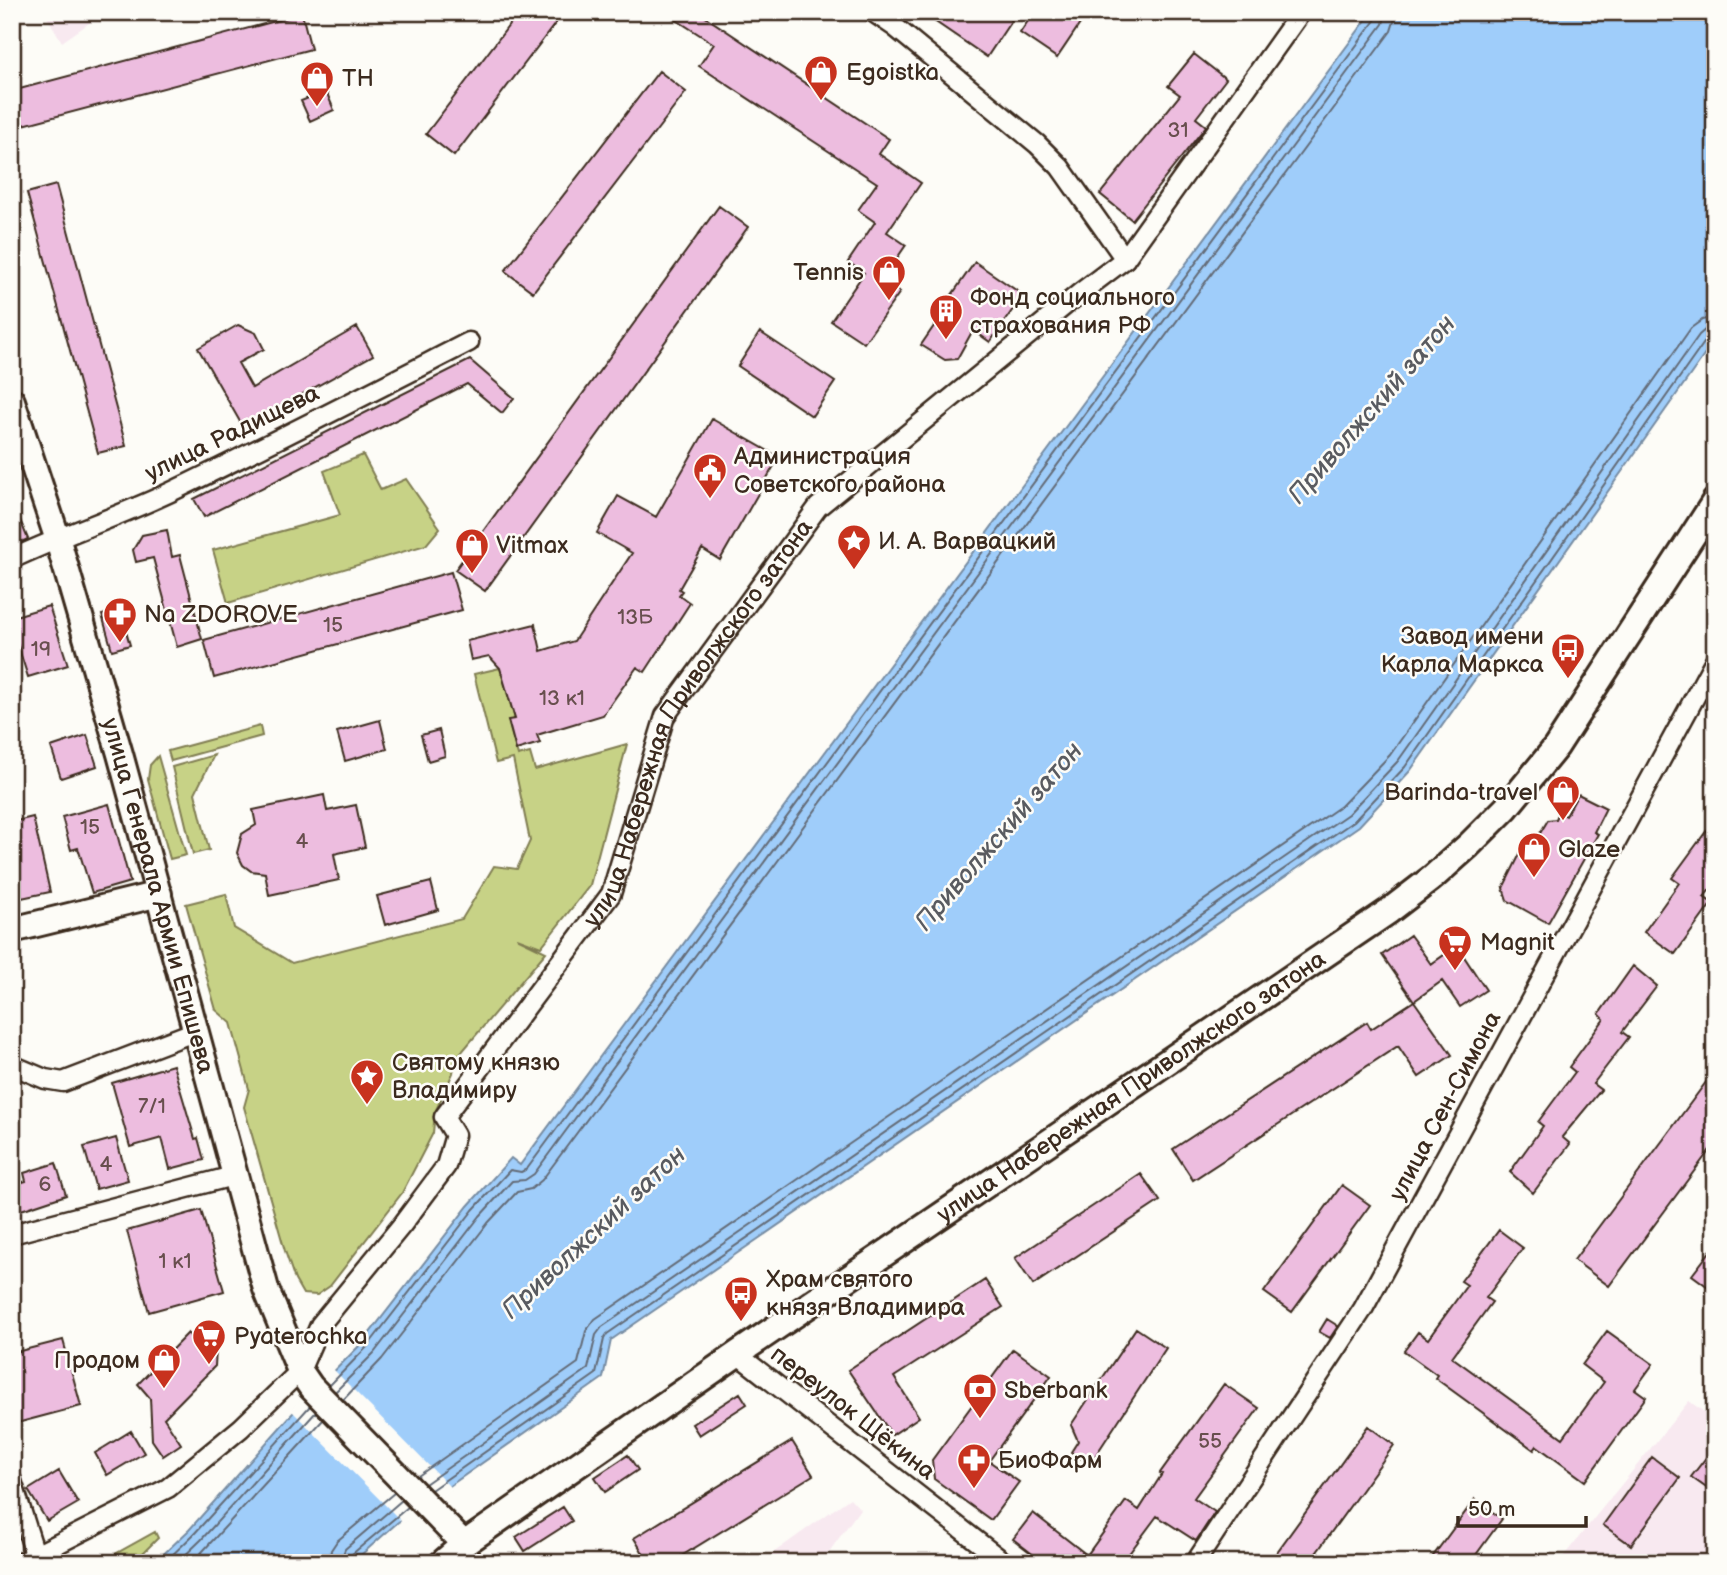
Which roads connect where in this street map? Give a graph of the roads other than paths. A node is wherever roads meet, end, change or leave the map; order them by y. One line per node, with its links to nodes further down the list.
1 (873, 12): 3 (street)
2 (1301, 12): 4 (street, улица Набережная Приволжского затона)
3 (900, 20): 4 (street)
4 (1125, 259): 18 (street, улица Набережная Приволжского затона)
5 (469, 342): 8 (street, улица Радищева)
6 (12, 403): 8 (main road, улица Генерала Армии Епишева)
7 (1715, 501): 17 (main road, улица Набережная Приволжского затона)
8 (57, 537): 9 (street, улица Радищева); 11 (main road, улица Генерала Армии Епишева)
9 (12, 559)
10 (1715, 660): 24 (street, улица Сен-Симона)
11 (159, 894): 12 (main road); 13 (main road, улица Генерала Армии Епишева)
12 (12, 930)
13 (196, 1031): 14 (street); 15 (main road, улица Генерала Армии Епишева)
14 (12, 1065)
15 (233, 1176): 16 (street); 18 (main road, улица Генерала Армии Епишева)
16 (12, 1234)
17 (737, 1354): 20 (main road, улица Набережная Приволжского затона); 23 (street, переулок Щёкина)
18 (305, 1379): 20 (main road); 21 (street)
19 (12, 1480): 21 (street)
20 (464, 1544): 22 (main road, улица Набережная Приволжского затона)
21 (27, 1559)
22 (442, 1563)
23 (1005, 1563)
24 (1195, 1563)

